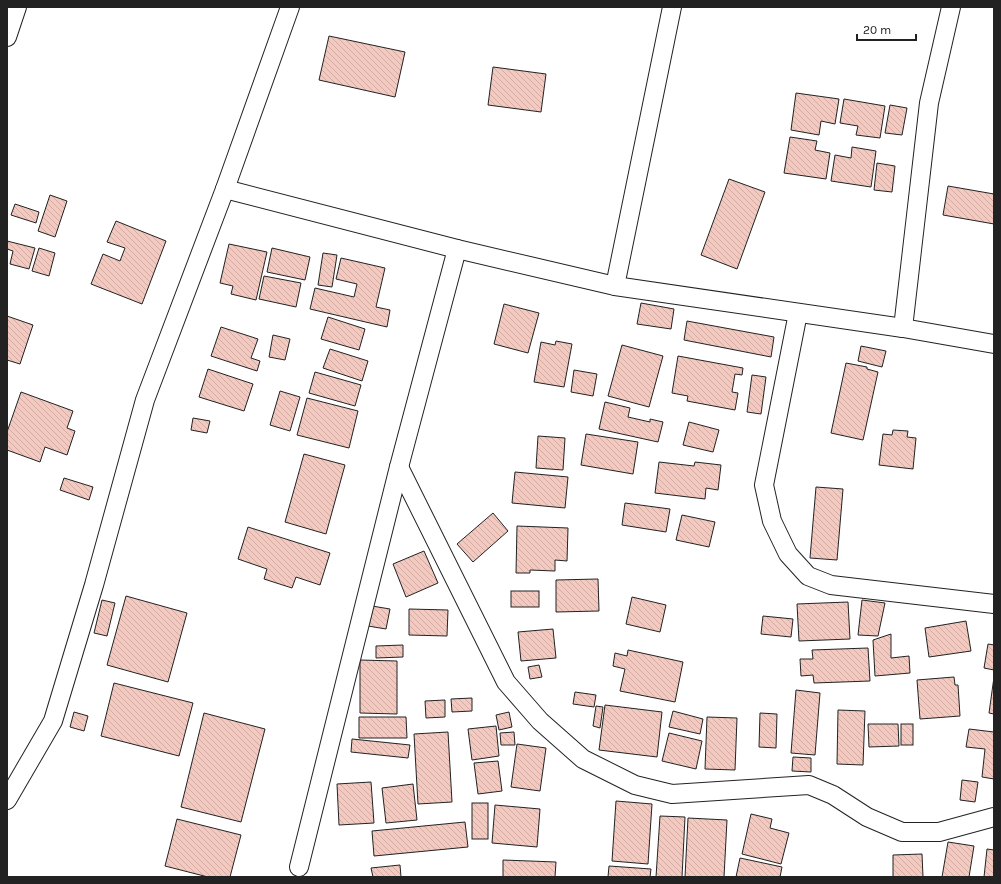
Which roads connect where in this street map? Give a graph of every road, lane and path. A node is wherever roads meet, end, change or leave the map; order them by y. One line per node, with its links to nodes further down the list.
1 (17, 7): 5 (street)
2 (290, 7): 6 (street)
3 (672, 7): 8 (street)
4 (950, 7): 10 (street)
5 (7, 37)
6 (225, 188): 7 (street); 14 (street)
7 (457, 249): 8 (street); 12 (street)
8 (615, 286): 9 (street)
9 (798, 313): 10 (street); 13 (street)
10 (903, 328): 11 (street)
11 (994, 344)
12 (399, 467): 15 (street); 16 (street)
13 (994, 604)
14 (7, 800)
15 (994, 817)
16 (299, 867)

